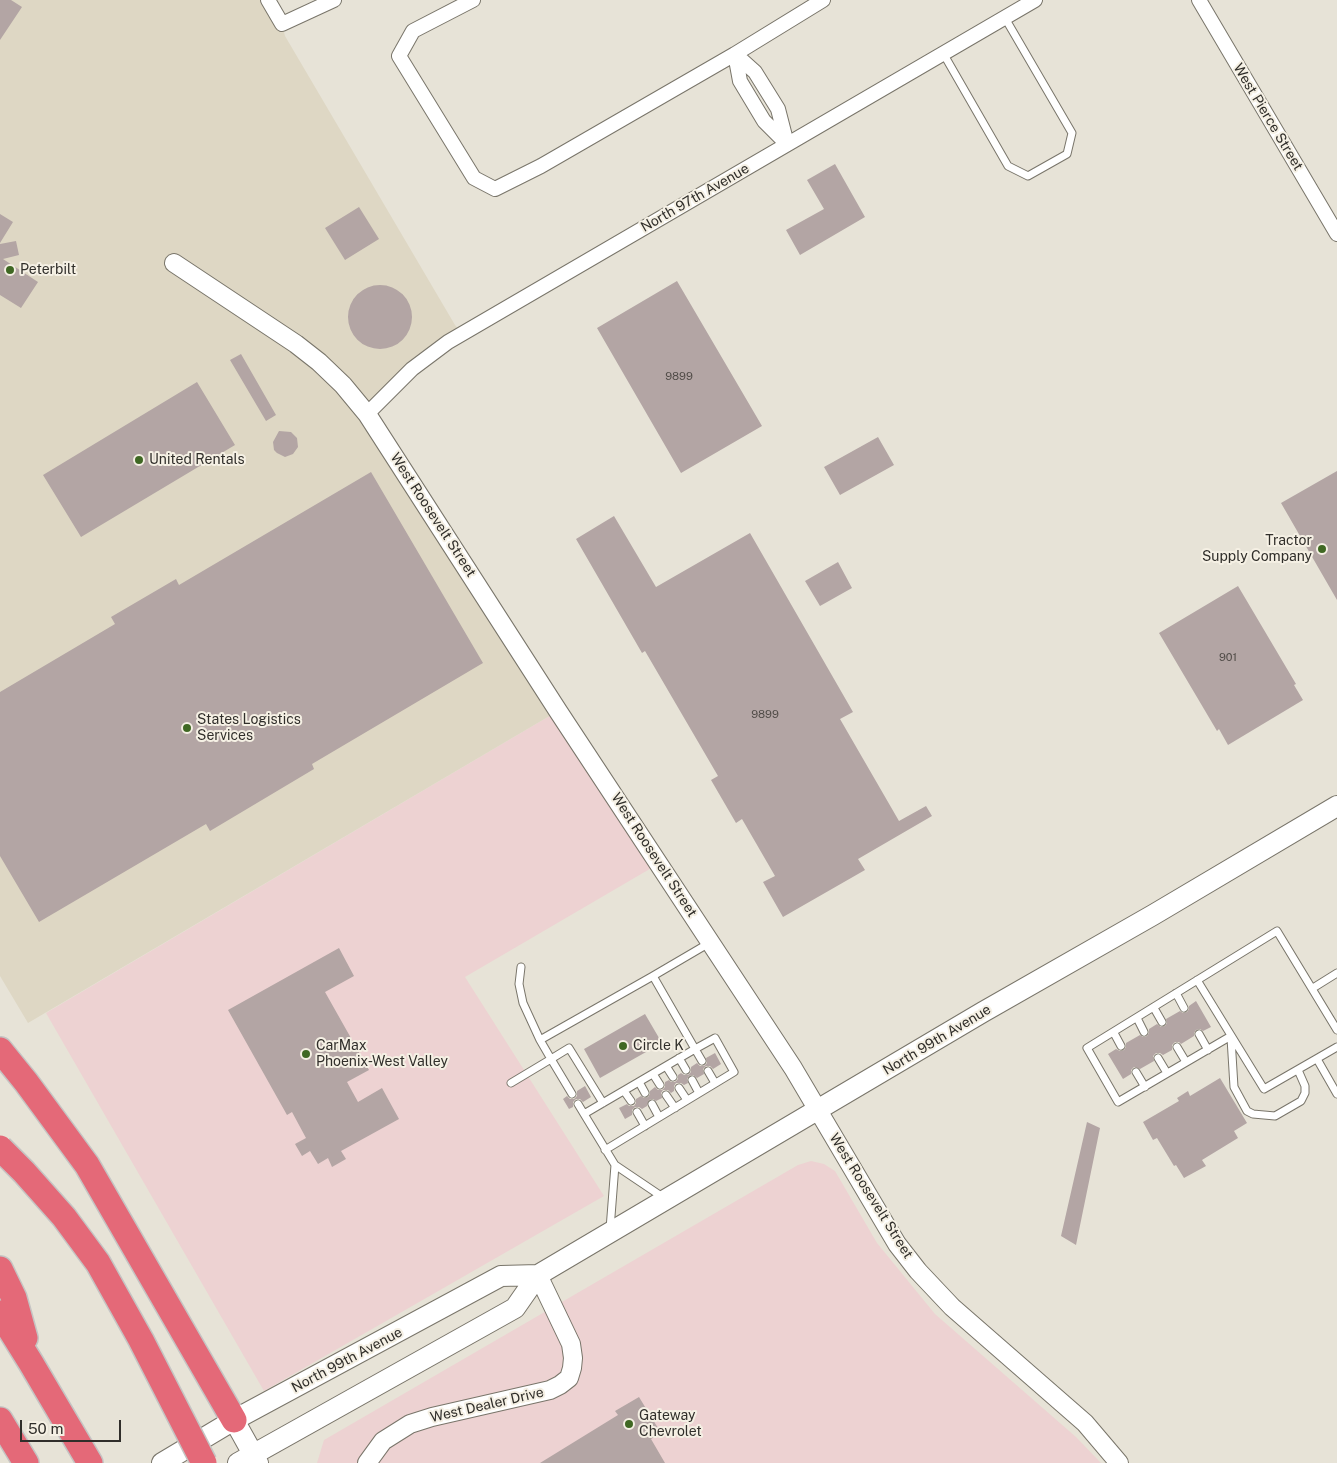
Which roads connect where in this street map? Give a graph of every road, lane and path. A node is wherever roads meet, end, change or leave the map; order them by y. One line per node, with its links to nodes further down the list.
1 (268, 0): 2 (street)
2 (334, 0)
3 (473, 0): 9 (street)
4 (823, 0): 9 (street)
5 (1035, 0): 7 (street, North 97th Avenue)
6 (1199, 0): 11 (street, West Pierce Street)
7 (1005, 18): 8 (street, North 97th Avenue); 8 (lane)
8 (943, 53): 10 (street, North 97th Avenue)
9 (735, 54): 10 (street)
10 (787, 144): 13 (street, North 97th Avenue)
11 (1337, 234)
12 (174, 263): 13 (street, West Roosevelt Street)
13 (367, 414): 15 (street, West Roosevelt Street)
14 (1337, 806): 71 (main road, North 99th Avenue)
15 (712, 942): 18 (lane); 71 (street, West Roosevelt Street)
16 (521, 967): 31 (lane)
17 (1337, 974): 20 (lane)
18 (654, 976): 31 (lane); 35 (lane)
19 (1197, 980): 20 (lane); 21 (lane); 30 (lane)
20 (1313, 988): 26 (lane)
21 (1176, 993): 22 (lane); 23 (lane)
22 (1154, 1008): 24 (lane); 25 (lane)
23 (1184, 1008)
24 (1137, 1018): 27 (lane); 28 (lane)
25 (1162, 1022)
26 (1337, 1030)
27 (1144, 1032)
28 (1114, 1033): 32 (lane); 57 (lane)
29 (1199, 1034): 37 (lane)
30 (1231, 1036): 37 (lane); 46 (lane); 46 (lane)
31 (540, 1040): 41 (lane)
32 (1121, 1046)
33 (1177, 1047): 43 (lane)
34 (1337, 1047): 40 (lane)
35 (695, 1049): 38 (lane); 42 (lane); 55 (lane)
36 (0, 1050): 86 (highway)
37 (1208, 1050): 43 (lane)
38 (679, 1058): 44 (lane); 45 (lane)
39 (1158, 1058): 49 (lane)
40 (1317, 1059): 46 (lane); 63 (lane)
41 (551, 1060): 54 (lane); 62 (lane); 67 (lane)
42 (702, 1061)
43 (1186, 1062): 49 (lane)
44 (666, 1066): 50 (lane); 51 (lane)
45 (686, 1070)
46 (1298, 1070)
47 (708, 1071): 55 (lane)
48 (1136, 1072): 57 (lane)
49 (1168, 1073): 57 (lane)
50 (653, 1074): 53 (lane); 56 (lane)
51 (673, 1077)
52 (692, 1080): 61 (lane)
53 (639, 1082): 59 (lane); 60 (lane)
54 (511, 1083)
55 (715, 1083): 61 (lane)
56 (660, 1085)
57 (1145, 1087)
58 (679, 1088): 65 (lane)
59 (624, 1091): 66 (lane); 67 (lane)
60 (645, 1093)
61 (700, 1093): 65 (lane)
62 (572, 1094)
63 (1337, 1094)
64 (666, 1095): 70 (lane)
65 (687, 1100): 70 (lane)
66 (631, 1101)
67 (603, 1103): 73 (lane)
68 (578, 1104): 73 (lane)
69 (652, 1104): 74 (lane)
70 (674, 1108): 74 (lane)
71 (818, 1110): 79 (main road, North 99th Avenue); 93 (street, West Roosevelt Street)
72 (637, 1112): 75 (lane)
73 (584, 1114): 77 (lane)
74 (659, 1117): 75 (lane)
75 (645, 1126): 77 (lane)
76 (0, 1148): 91 (highway, bridge)
77 (605, 1150): 78 (lane)
78 (615, 1165): 79 (lane); 80 (lane)
79 (666, 1199): 80 (main road, North 99th Avenue)
80 (609, 1233): 82 (main road, North 99th Avenue)
81 (0, 1269): 84 (highway)
82 (538, 1275): 86 (main road, North 99th Avenue); 87 (main road, North 99th Avenue); 92 (street, West Dealer Drive)
83 (0, 1313): 84 (highway)
84 (32, 1363): 89 (highway)
85 (0, 1420): 88 (highway)
86 (234, 1420): 87 (main road); 90 (main road, North 99th Avenue)
87 (249, 1460)
88 (26, 1463)
89 (90, 1463)
90 (162, 1463)
91 (204, 1463)
92 (368, 1463)
93 (1119, 1463)

